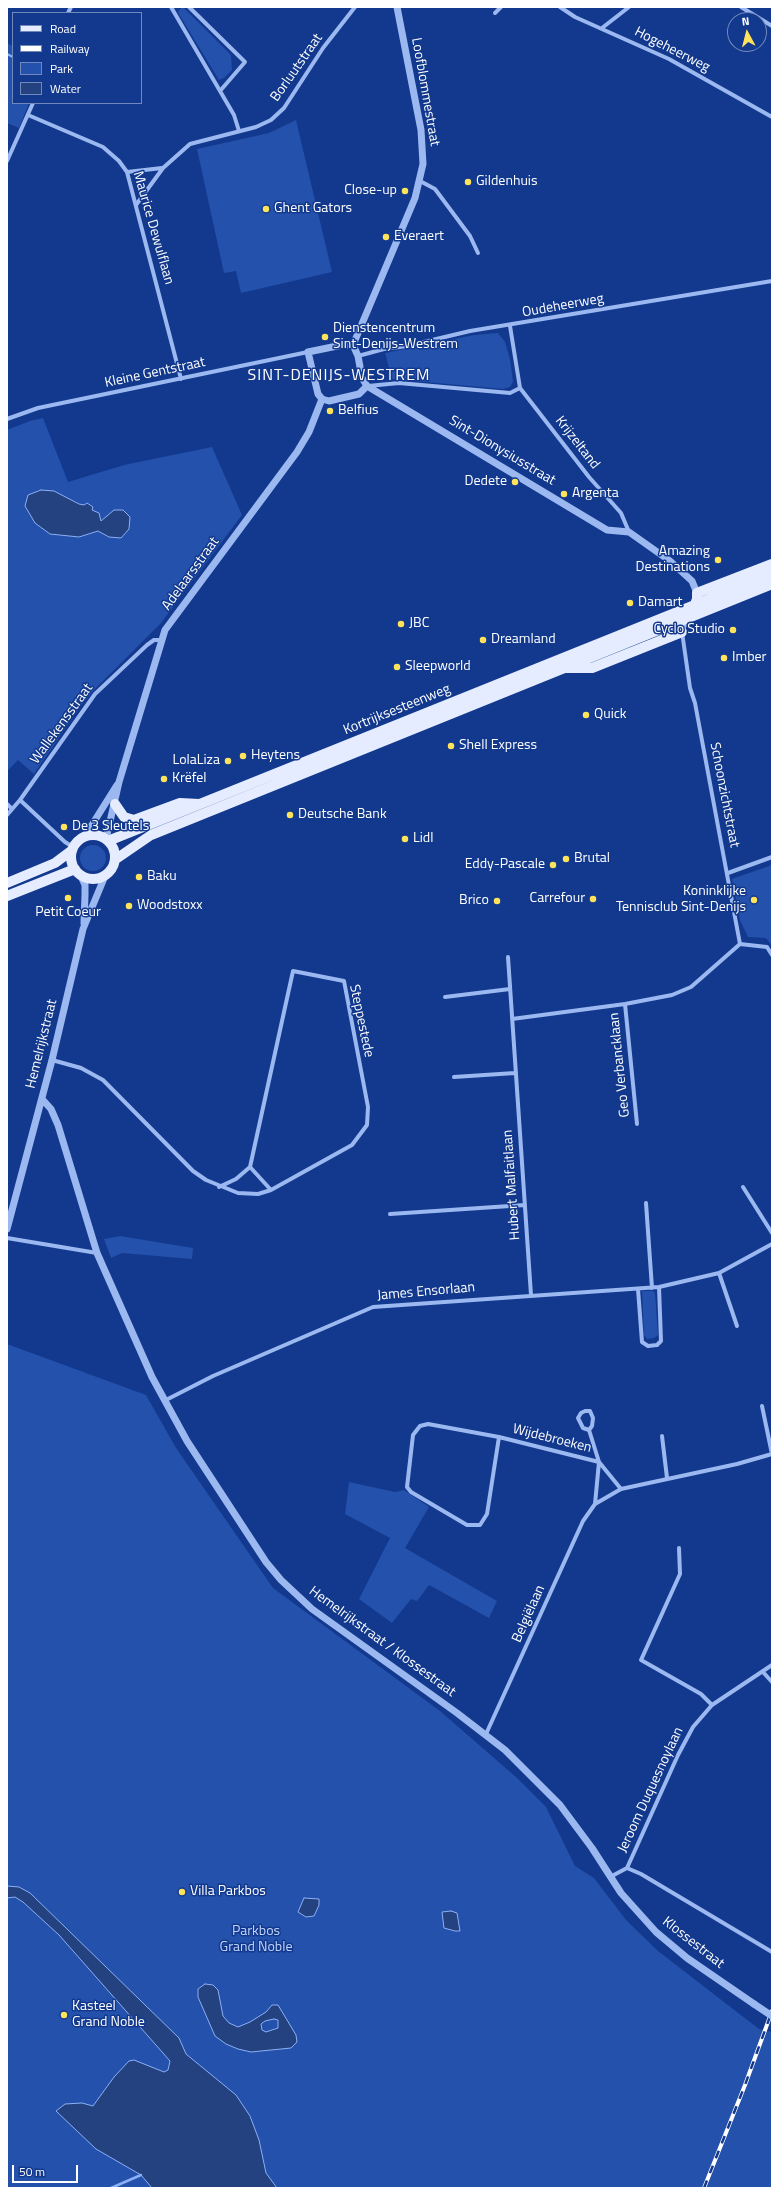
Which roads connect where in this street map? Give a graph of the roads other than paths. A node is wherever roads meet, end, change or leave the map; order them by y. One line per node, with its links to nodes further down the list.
1 (171, 7): 12 (street)
2 (189, 7): 12 (street)
3 (355, 7): 16 (street, Borluutstraat)
4 (397, 7): 20 (street, Loofblommestraat)
5 (501, 7): 9 (street)
6 (560, 7): 11 (street, Hogeheerweg)
7 (629, 7): 11 (street)
8 (741, 7): 10 (street)
9 (495, 13)
10 (772, 26)
11 (602, 28): 15 (street, Hogeheerweg)
12 (220, 91): 16 (street)
13 (33, 104): 14 (street)
14 (28, 115): 17 (street); 19 (street, Maurice Dewulflaan)
15 (772, 117)
16 (239, 131): 18 (street, Borluutstraat)
17 (7, 161)
18 (163, 168): 19 (street); 21 (street, Borluutstraat)
19 (127, 172): 21 (street, Maurice Dewulflaan)
20 (420, 181): 22 (street); 25 (street, Loofblommestraat)
21 (136, 205): 28 (street, Maurice Dewulflaan)
22 (478, 253)
23 (772, 281): 24 (street, Oudeheerweg)
24 (510, 326): 27 (street, Oudeheerweg); 30 (street, Krijzeltand)
25 (353, 345): 26 (street); 27 (street)
26 (308, 352): 28 (street, Kleine Gentstraat); 31 (street)
27 (358, 356): 29 (street)
28 (181, 379): 32 (street, Kleine Gentstraat)
29 (367, 386): 30 (street); 31 (street); 33 (street, Sint-Dionysiusstraat)
30 (520, 388): 33 (street, Krijzeltand)
31 (322, 399): 41 (street, Adelaarsstraat)
32 (7, 420)
33 (629, 532): 37 (street)
34 (772, 564): 37 (main road)
35 (772, 574): 38 (main road, Kortrijksesteenweg)
36 (772, 584): 39 (main road, Kortrijksesteenweg)
37 (697, 593): 38 (main road)
38 (695, 605): 39 (main road); 47 (main road, Kortrijksesteenweg)
39 (690, 617): 40 (street); 42 (main road, Kortrijksesteenweg)
40 (682, 632): 42 (main road); 56 (street, Schoonzichtstraat)
41 (160, 640): 43 (street, Adelaarsstraat); 44 (street, Wallekensstraat)
42 (562, 668): 54 (main road, Kortrijksesteenweg)
43 (118, 782): 46 (street, Adelaarsstraat); 50 (street, Adelaarsstraat)
44 (20, 800): 48 (street, Wallekensstraat); 52 (street)
45 (7, 804): 48 (street)
46 (115, 804): 47 (main road); 51 (street, Adelaarsstraat)
47 (203, 804): 51 (main road, Kortrijksesteenweg)
48 (12, 809): 49 (street, Wallekensstraat)
49 (7, 815)
50 (85, 836): 51 (main road); 52 (main road)
51 (107, 840): 54 (main road)
52 (72, 849): 55 (main road); 58 (main road)
53 (772, 857): 56 (street)
54 (116, 859): 57 (main road)
55 (78, 873): 57 (main road); 59 (main road); 60 (street, Hemelrijkstraat)
56 (728, 873): 61 (street, Schoonzichtstraat)
57 (105, 876): 60 (street, Hemelrijkstraat)
58 (7, 883)
59 (7, 896)
60 (83, 929): 68 (street, Hemelrijkstraat)
61 (740, 944): 62 (street); 66 (street, Geo Verbancklaan)
62 (772, 955)
63 (508, 957): 64 (street, Hubert Malfaitlaan)
64 (510, 990): 65 (street); 67 (street, Hubert Malfaitlaan)
65 (445, 997)
66 (624, 1004): 67 (street, Geo Verbancklaan); 72 (street, Geo Verbancklaan)
67 (512, 1019): 69 (street, Hubert Malfaitlaan)
68 (52, 1060): 71 (street, Hemelrijkstraat); 74 (street, Steppestede)
69 (515, 1073): 70 (street); 78 (street, Hubert Malfaitlaan)
70 (454, 1077)
71 (42, 1099): 80 (street); 84 (street, Hemelrijkstraat)
72 (637, 1124)
73 (250, 1167): 74 (street); 76 (street); 76 (street, Steppestede)
74 (219, 1187): 76 (street, Steppestede)
75 (743, 1187): 81 (street)
76 (271, 1190)
77 (646, 1203): 87 (street)
78 (525, 1205): 79 (street); 89 (street, Hubert Malfaitlaan)
79 (390, 1214)
80 (7, 1230)
81 (772, 1234)
82 (7, 1238): 84 (street)
83 (772, 1244): 85 (street, James Ensorlaan)
84 (97, 1253): 91 (street, Hemelrijkstraat / Klossestraat)
85 (718, 1273): 86 (street, James Ensorlaan); 90 (street)
86 (659, 1287): 87 (street, James Ensorlaan); 88 (street)
87 (652, 1288): 88 (street, James Ensorlaan)
88 (638, 1289): 89 (street, James Ensorlaan)
89 (531, 1295): 91 (street, James Ensorlaan)
90 (737, 1326)
91 (164, 1401): 106 (street, Hemelrijkstraat / Klossestraat)
92 (762, 1406): 96 (street, Belgiëlaan)
93 (589, 1430): 93 (street, Belgiëlaan); 97 (street, Belgiëlaan)
94 (662, 1436): 98 (street)
95 (499, 1437): 95 (street, Wijdebroeken); 97 (street, Wijdebroeken)
96 (772, 1454): 98 (street, Belgiëlaan)
97 (599, 1462): 99 (street, Belgiëlaan); 100 (street, Belgiëlaan)
98 (667, 1478): 99 (street, Belgiëlaan)
99 (621, 1489): 100 (street, Belgiëlaan)
100 (595, 1504): 106 (street, Belgiëlaan)
101 (679, 1548): 105 (street)
102 (772, 1665): 103 (street, Jeroom Duquesnoylaan)
103 (763, 1672): 104 (street); 105 (street, Jeroom Duquesnoylaan)
104 (772, 1682)
105 (712, 1705): 107 (street, Jeroom Duquesnoylaan)
106 (486, 1734): 108 (street, Hemelrijkstraat / Klossestraat)
107 (627, 1868): 108 (street); 109 (street)
108 (610, 1877): 110 (street, Klossestraat, bridge)
109 (772, 1952)
110 (772, 2016)

